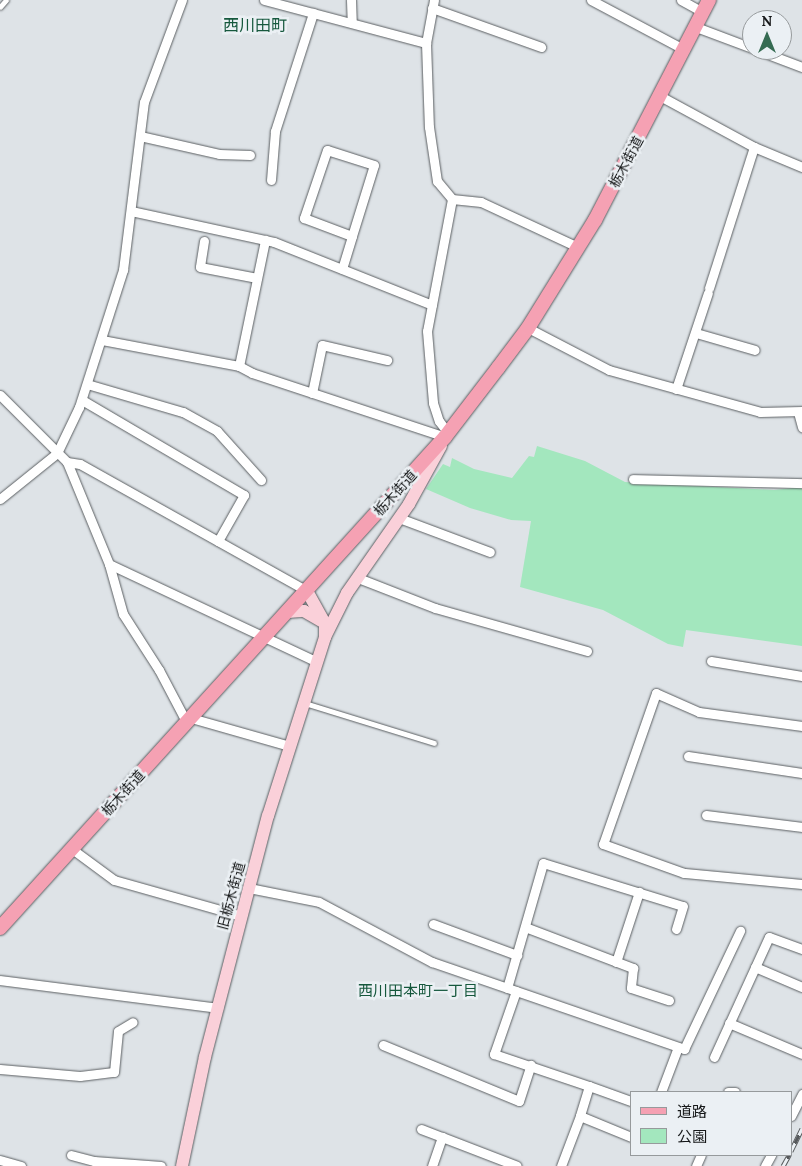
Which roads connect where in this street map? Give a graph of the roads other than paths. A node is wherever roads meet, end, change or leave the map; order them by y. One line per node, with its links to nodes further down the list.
1 (6, 0): 9 (lane)
2 (182, 0): 20 (street)
3 (264, 0): 10 (street)
4 (352, 0): 11 (street)
5 (591, 0): 16 (street)
6 (681, 0): 8 (street)
7 (433, 4): 13 (street); 15 (street)
8 (706, 6): 12 (main road, 栃木街道)
9 (0, 7)
10 (314, 13): 11 (street); 24 (street)
11 (352, 23): 13 (street)
12 (696, 27): 14 (street); 16 (main road, 栃木街道)
13 (426, 43): 25 (street)
14 (742, 44)
15 (540, 47)
16 (685, 50): 19 (main road, 栃木街道)
17 (783, 60): 18 (street)
18 (802, 67)
19 (660, 96): 21 (street); 30 (main road, 栃木街道)
20 (140, 136): 22 (street); 26 (street)
21 (754, 146): 23 (street); 35 (street)
22 (250, 155)
23 (802, 167)
24 (271, 180)
25 (452, 199): 30 (street); 33 (street)
26 (131, 211): 28 (street); 36 (street)
27 (352, 236): 27 (street); 31 (street)
28 (265, 240): 31 (street); 32 (street)
29 (204, 241): 32 (street)
30 (578, 247): 34 (main road, 栃木街道)
31 (342, 269): 33 (street)
32 (257, 278): 39 (street)
33 (432, 305): 47 (street)
34 (528, 328): 41 (street); 47 (main road, 栃木街道)
35 (696, 333): 37 (street); 41 (street)
36 (102, 340): 39 (street); 40 (street)
37 (755, 350)
38 (387, 360): 42 (street)
39 (239, 366): 42 (street)
40 (87, 384): 44 (street); 51 (street)
41 (676, 389): 45 (street)
42 (312, 393): 47 (street)
43 (0, 396): 48 (street)
44 (82, 400): 48 (street); 55 (street)
45 (800, 412): 46 (street)
46 (802, 427)
47 (447, 435): 54 (main road, 旧栃木街道); 59 (main road, 栃木街道)
48 (57, 453): 49 (street); 53 (street)
49 (66, 462): 55 (street); 57 (street)
50 (633, 479): 52 (street)
51 (261, 480)
52 (802, 483)
53 (0, 500)
54 (399, 518): 56 (street); 58 (main road, 旧栃木街道); 61 (main road)
55 (218, 541): 59 (street)
56 (490, 552)
57 (110, 564): 62 (street); 68 (street)
58 (358, 578): 61 (main road, 旧栃木街道); 63 (street)
59 (307, 591): 60 (main road, 栃木街道); 61 (main road)
60 (288, 612): 61 (main road); 62 (main road, 栃木街道)
61 (325, 631): 65 (main road, 旧栃木街道)
62 (264, 637): 65 (street); 68 (main road, 栃木街道)
63 (587, 651)
64 (711, 661): 66 (street)
65 (317, 662): 67 (main road, 旧栃木街道)
66 (802, 676)
67 (303, 702): 70 (lane); 71 (main road, 旧栃木街道)
68 (189, 721): 71 (street); 76 (main road, 栃木街道)
69 (802, 726): 77 (street)
70 (434, 743)
71 (289, 746): 78 (main road, 旧栃木街道)
72 (688, 756): 73 (street)
73 (802, 772)
74 (706, 815): 75 (street)
75 (802, 827)
76 (72, 849): 80 (street); 83 (main road, 栃木街道)
77 (802, 884)
78 (249, 888): 80 (main road, 旧栃木街道); 92 (street)
79 (639, 892): 82 (street); 84 (street); 88 (street)
80 (241, 916): 94 (main road, 旧栃木街道)
81 (432, 924): 87 (street)
82 (525, 927): 87 (street); 88 (street)
83 (0, 928)
84 (676, 929)
85 (740, 931): 98 (street)
86 (802, 949): 89 (street)
87 (517, 955): 92 (street)
88 (616, 962): 93 (street)
89 (755, 967): 91 (street); 96 (street)
90 (0, 980): 94 (street)
91 (802, 988)
92 (512, 989): 98 (street); 101 (street)
93 (669, 1000)
94 (218, 1008): 116 (main road, 旧栃木街道)
95 (133, 1022): 102 (street)
96 (729, 1023): 99 (street); 100 (street)
97 (383, 1045): 101 (street)
98 (678, 1047): 104 (street)
99 (802, 1054)
100 (714, 1056)
101 (531, 1065): 103 (street)
102 (0, 1069)
103 (589, 1086): 106 (street); 108 (street)
104 (661, 1091)
105 (802, 1094): 107 (street)
106 (630, 1101)
107 (792, 1113)
108 (580, 1116): 110 (street); 119 (street)
109 (421, 1130): 111 (street)
110 (630, 1137)
111 (442, 1138): 117 (street); 118 (street)
112 (71, 1155): 115 (street)
113 (0, 1160): 114 (street)
114 (21, 1166)
115 (161, 1166)
116 (182, 1166)
117 (432, 1166)
118 (518, 1166)
119 (562, 1166)

